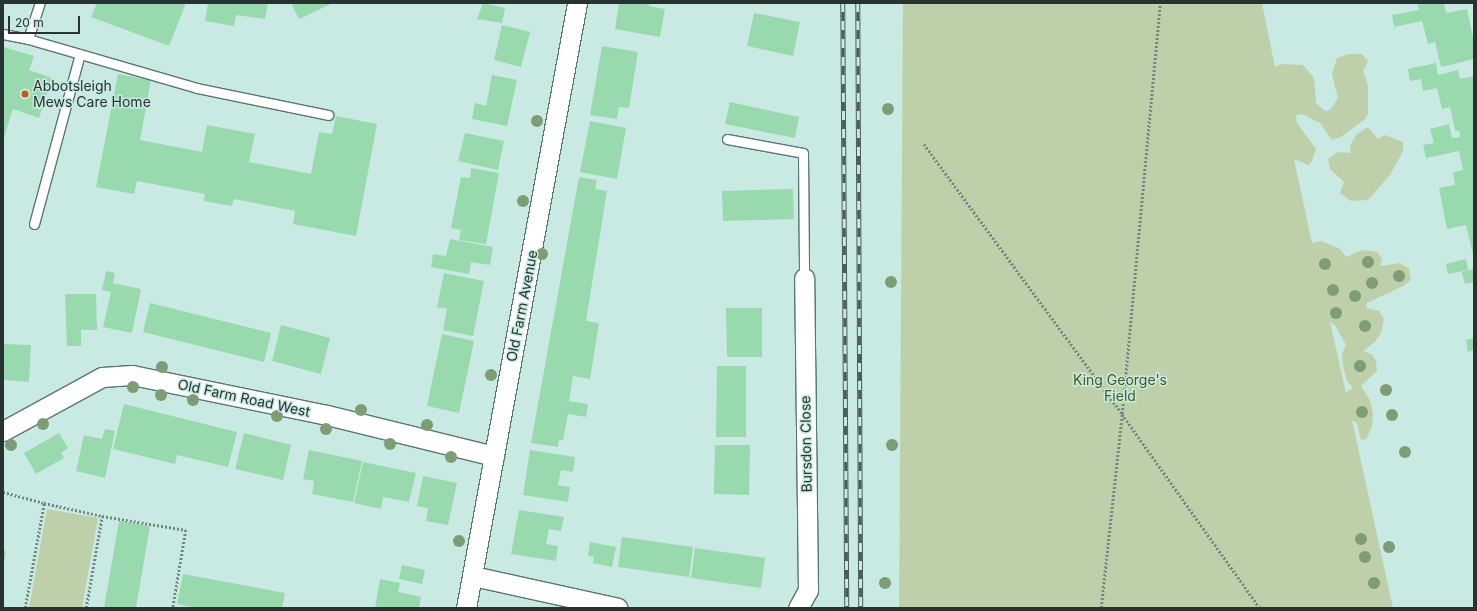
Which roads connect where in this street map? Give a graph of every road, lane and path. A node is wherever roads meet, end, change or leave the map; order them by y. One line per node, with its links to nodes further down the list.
1 (40, 3): 5 (lane)
2 (577, 3): 14 (street, Old Farm Avenue)
3 (1160, 3): 12 (path)
4 (3, 34): 5 (lane)
5 (28, 39): 6 (lane)
6 (80, 54): 7 (lane); 10 (lane)
7 (328, 115)
8 (727, 139): 11 (lane)
9 (924, 144): 12 (path)
10 (34, 224)
11 (804, 278): 24 (street, Bursdon Close)
12 (1122, 414): 25 (path); 26 (path)
13 (3, 431): 14 (street, Old Farm Road West)
14 (494, 456): 18 (street, Old Farm Avenue)
15 (3, 492): 16 (path)
16 (44, 503): 17 (path); 19 (path)
17 (102, 516): 20 (path); 21 (path)
18 (472, 576): 22 (street, Old Farm Avenue); 23 (street)
19 (25, 608)
20 (86, 608)
21 (172, 608)
22 (466, 608)
23 (618, 608)
24 (798, 608)
25 (1101, 608)
26 (1260, 608)

